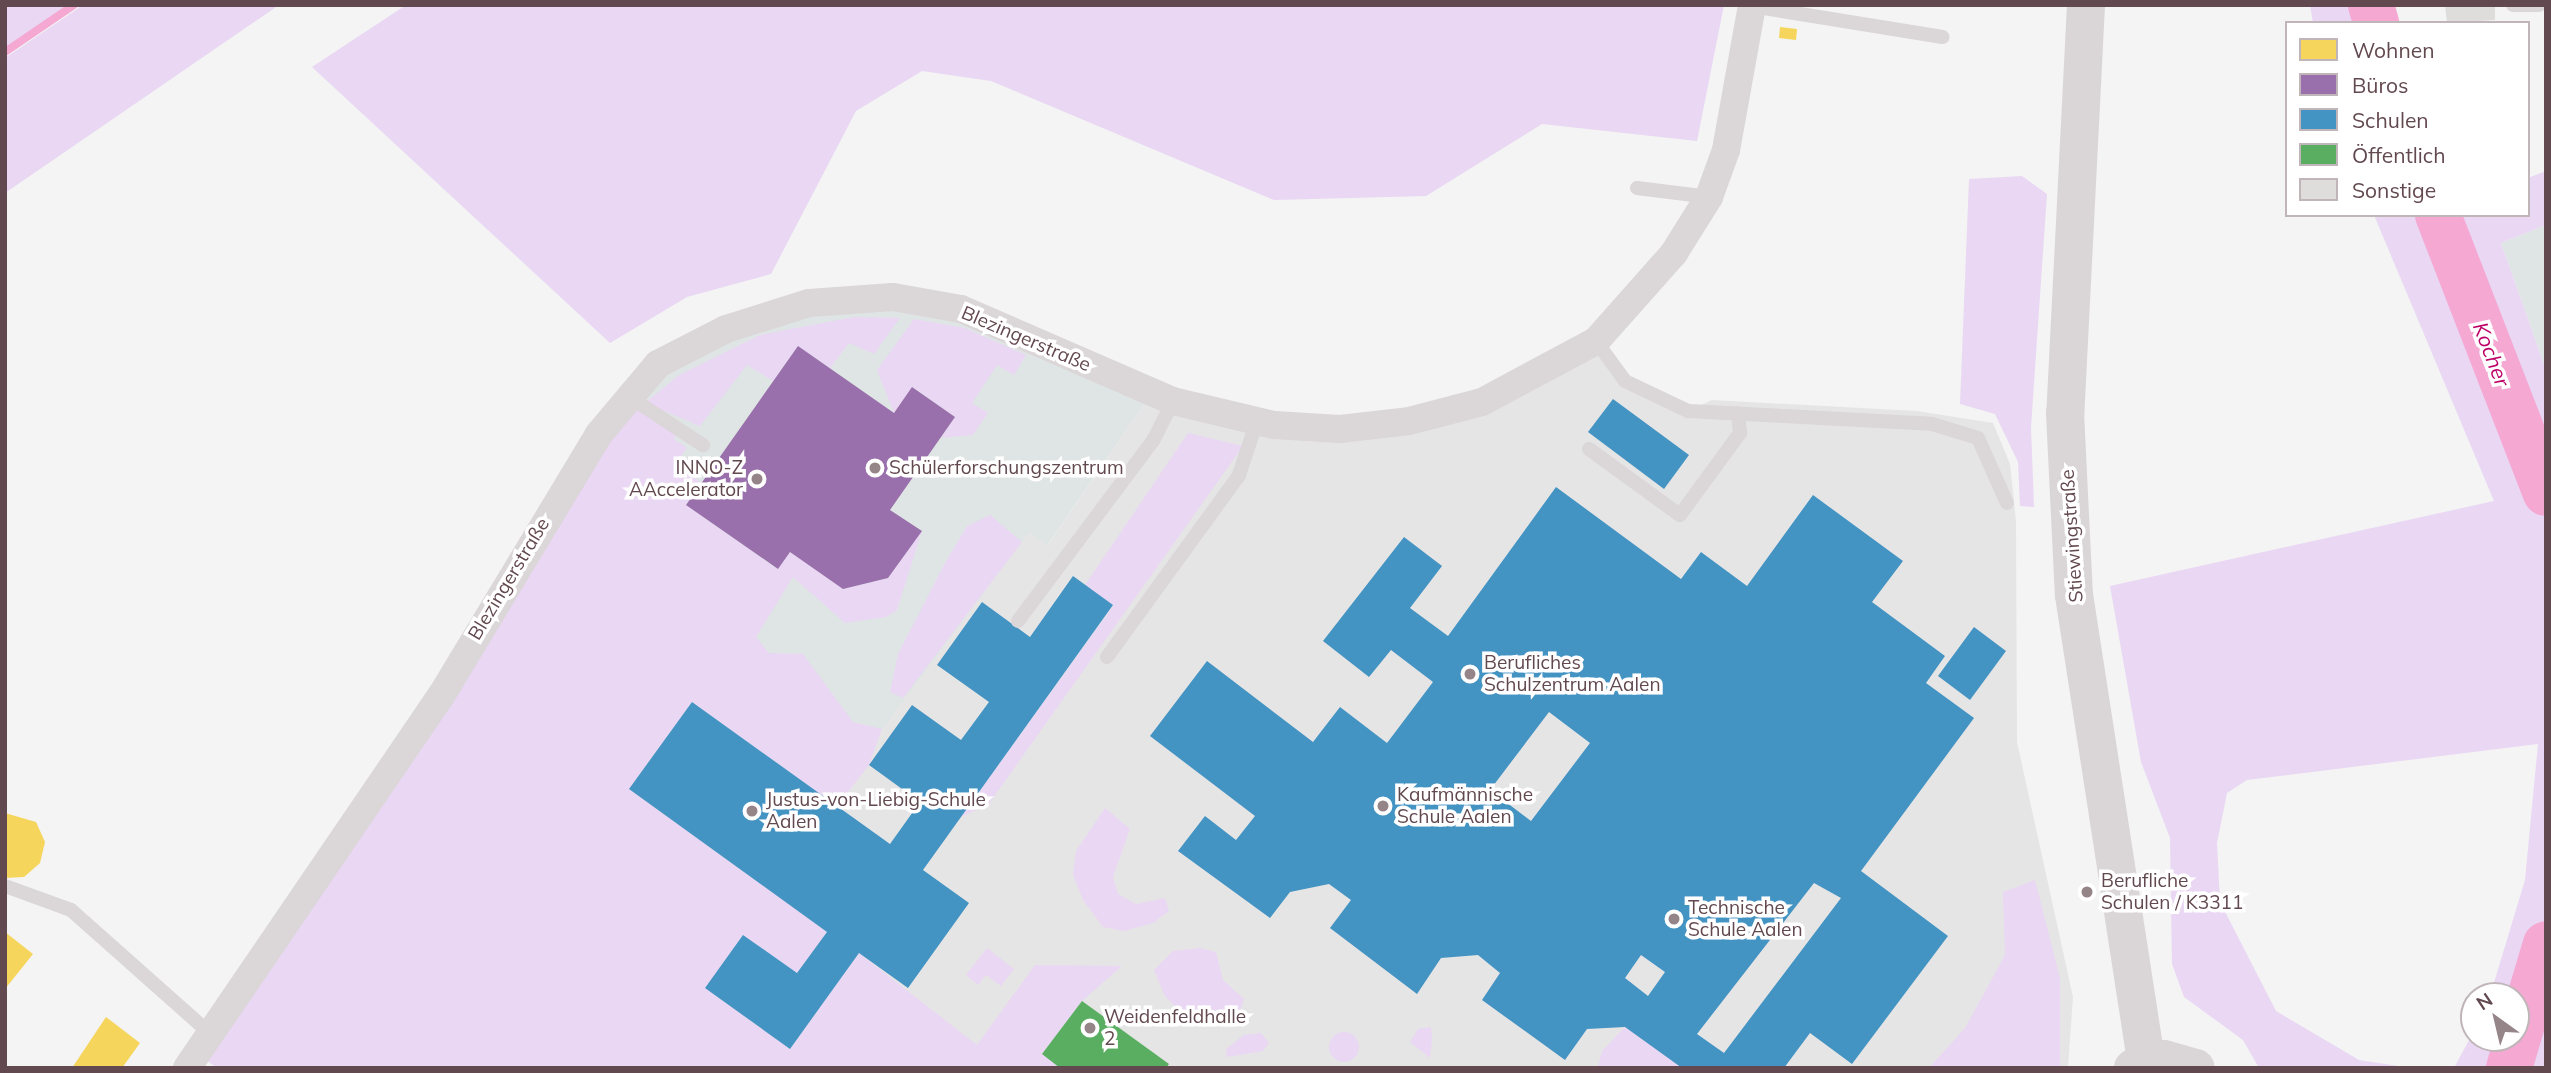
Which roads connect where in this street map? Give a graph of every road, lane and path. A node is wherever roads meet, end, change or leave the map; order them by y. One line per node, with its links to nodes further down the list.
1 (2086, 5): 20 (main road, Stiewingstraße)
2 (2512, 5): 3 (lane)
3 (2539, 5)
4 (1751, 6): 5 (lane); 7 (street, Blezingerstraße)
5 (1943, 37)
6 (1637, 188): 7 (lane)
7 (1709, 197): 8 (street, Blezingerstraße)
8 (1597, 341): 11 (lane); 12 (street, Blezingerstraße)
9 (627, 395): 10 (street, Blezingerstraße); 13 (lane); 19 (street, Blezingerstraße)
10 (1173, 401): 12 (street, Blezingerstraße); 16 (lane)
11 (1738, 412): 14 (lane); 15 (lane)
12 (1257, 421): 17 (lane)
13 (703, 445)
14 (1589, 449)
15 (2007, 503)
16 (1018, 621)
17 (1107, 657)
18 (5, 886): 19 (lane)
19 (213, 1035): 21 (street, Blezingerstraße)
20 (2140, 1065): 22 (main road, Stiewingstraße)
21 (187, 1068)
22 (2196, 1068)

